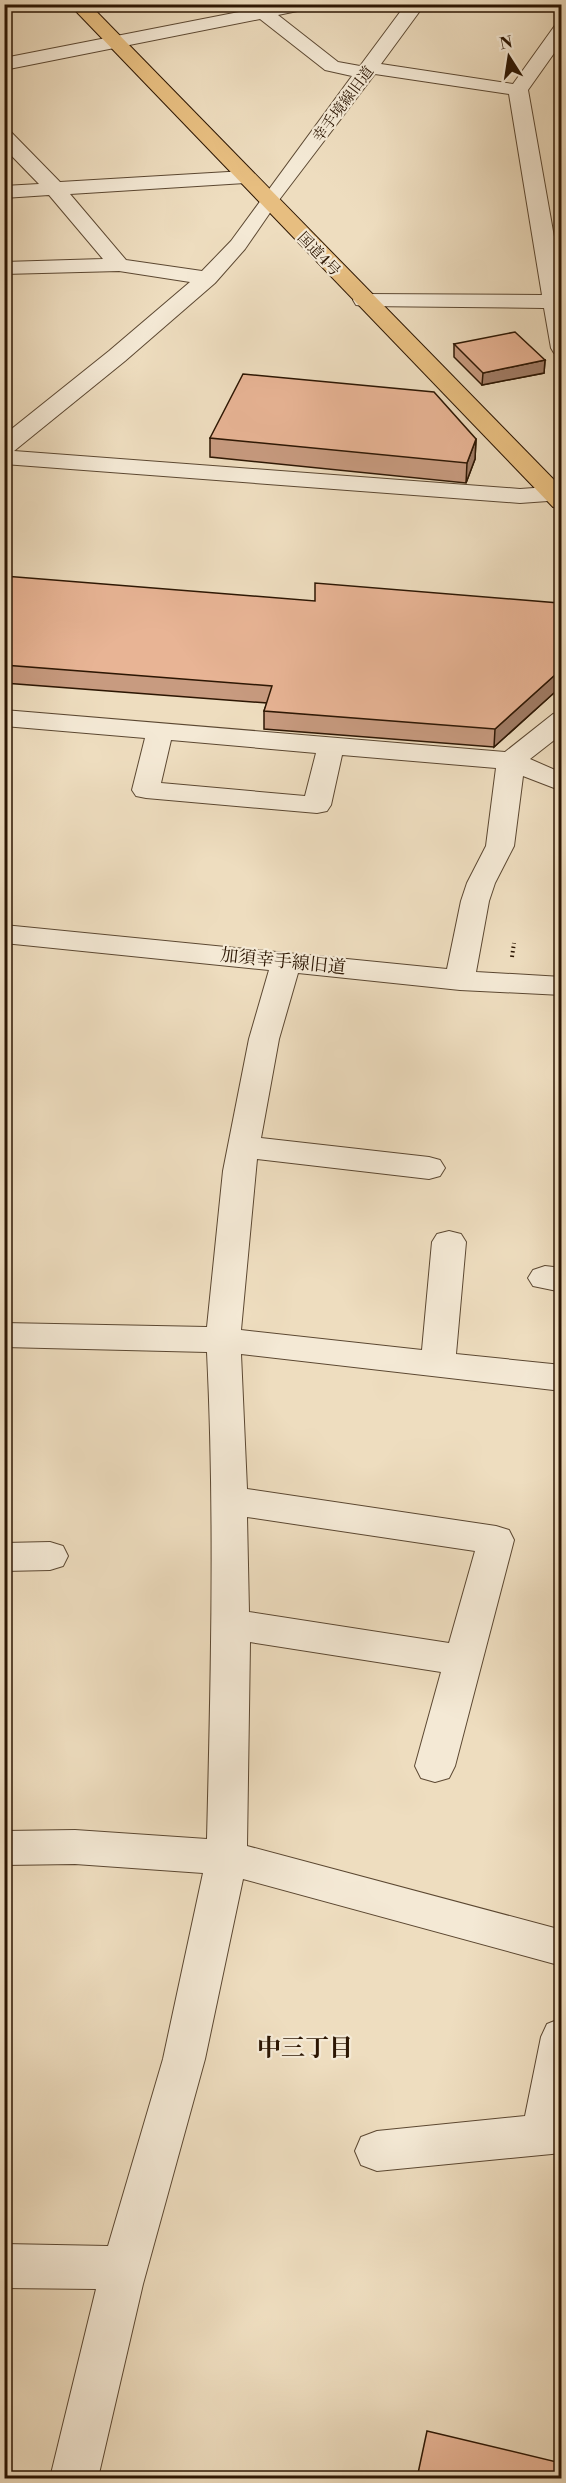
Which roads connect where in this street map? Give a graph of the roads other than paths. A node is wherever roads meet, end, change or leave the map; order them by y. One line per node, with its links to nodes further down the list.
1 (78, 4): 6 (highway, 国道4号)
2 (306, 4): 4 (street)
3 (416, 4): 8 (street, 幸手境線旧道)
4 (258, 9): 6 (street); 8 (street)
5 (561, 28): 9 (street)
6 (115, 41): 7 (street); 11 (highway, 国道4号)
7 (4, 64)
8 (368, 71): 9 (street); 14 (street, 幸手境線旧道)
9 (518, 90): 19 (street)
10 (4, 136): 12 (street)
11 (245, 177): 12 (street); 14 (highway, 国道4号)
12 (55, 189): 13 (street); 15 (street)
13 (4, 192)
14 (268, 201): 17 (street, 幸手境線旧道); 18 (highway, 国道4号)
15 (119, 265): 16 (street); 17 (street)
16 (4, 268)
17 (207, 278): 21 (street, 幸手境線旧道)
18 (364, 300): 19 (street); 23 (highway, 国道4号)
19 (558, 302): 20 (street)
20 (561, 348)
21 (4, 447)
22 (4, 457): 23 (street)
23 (559, 496)
24 (4, 718): 26 (street)
25 (561, 720): 28 (street)
26 (160, 732): 27 (street); 27 (street)
27 (331, 746): 28 (street)
28 (511, 762): 29 (street); 32 (street)
29 (561, 783)
30 (4, 934): 31 (street, 加須幸手線旧道)
31 (286, 962): 32 (street, 加須幸手線旧道); 34 (street)
32 (460, 981): 33 (street, 加須幸手線旧道)
33 (561, 986)
34 (243, 1147): 35 (street); 38 (street)
35 (429, 1168)
36 (450, 1242): 39 (street)
37 (4, 1335): 38 (street)
38 (223, 1340): 39 (street); 41 (street)
39 (438, 1365): 40 (street)
40 (561, 1377)
41 (229, 1500): 44 (street); 45 (street)
42 (50, 1556): 43 (street)
43 (4, 1557)
44 (230, 1624): 45 (street); 48 (street)
45 (463, 1660): 46 (street)
46 (435, 1766)
47 (4, 1848): 48 (street)
48 (227, 1858): 49 (street); 54 (street)
49 (561, 1948)
50 (561, 2037): 51 (street)
51 (552, 2134): 52 (street)
52 (377, 2151)
53 (4, 2266): 54 (street)
54 (125, 2268): 55 (street)
55 (74, 2478)

